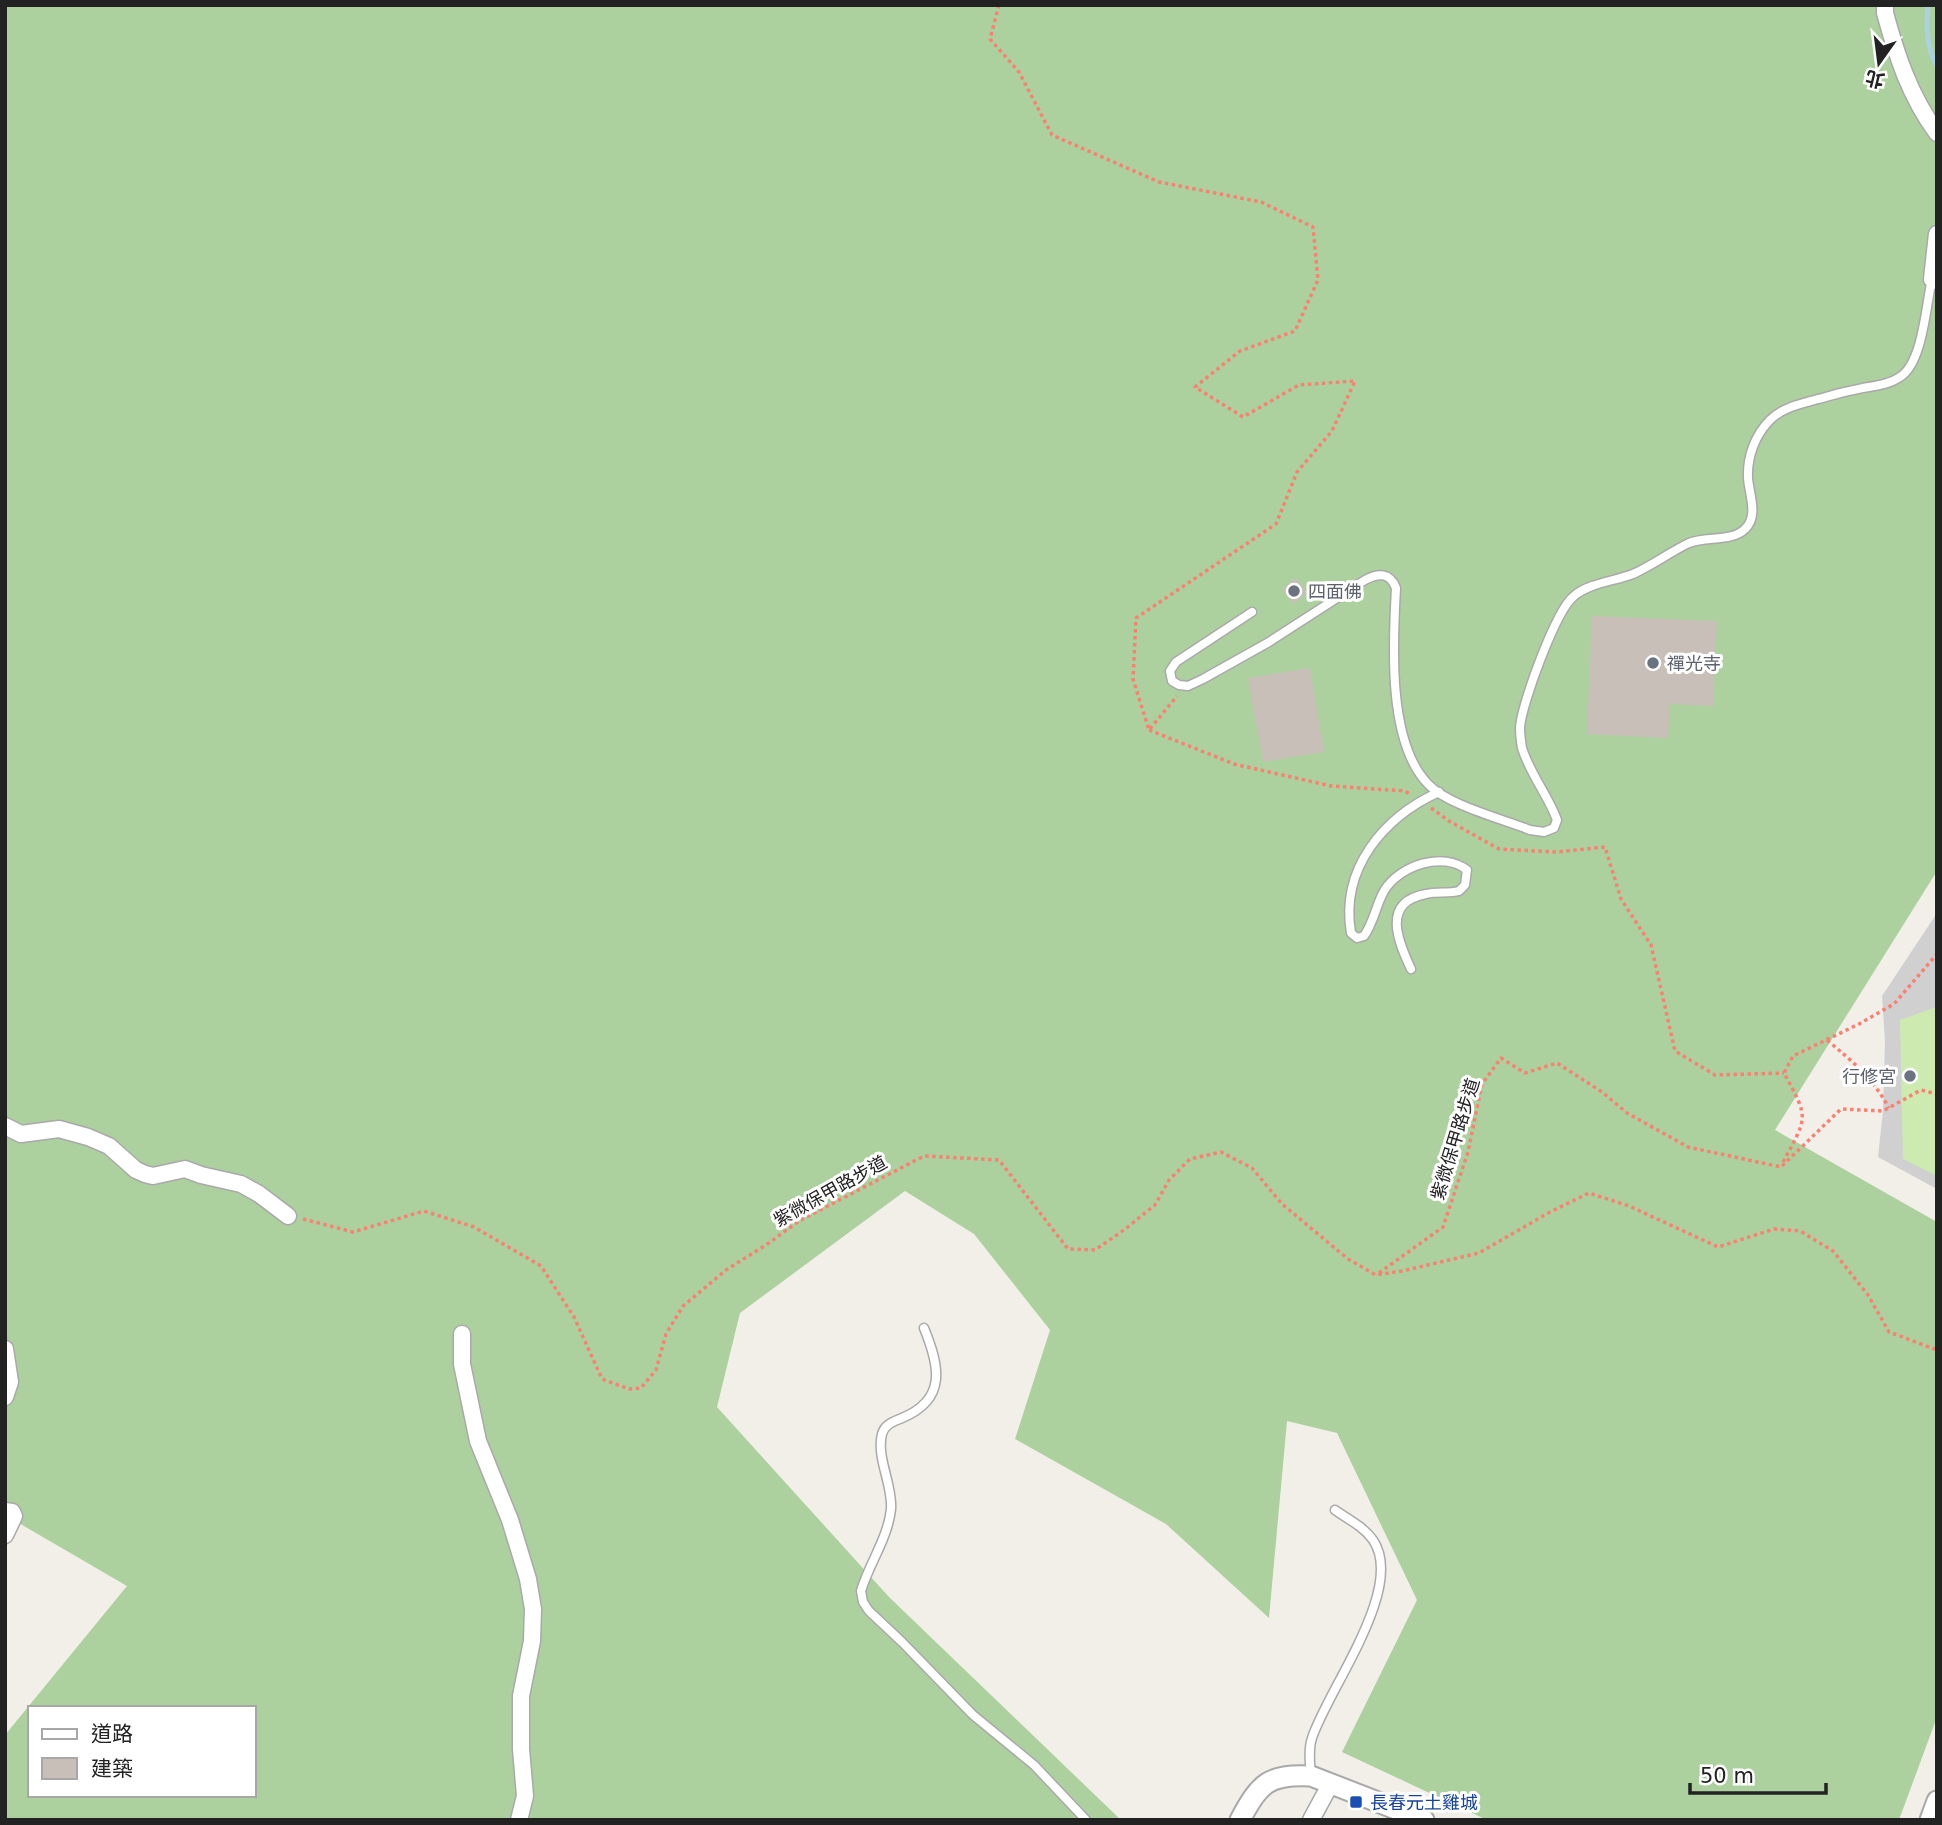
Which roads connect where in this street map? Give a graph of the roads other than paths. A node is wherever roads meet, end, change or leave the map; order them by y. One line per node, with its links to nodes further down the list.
1 (1885, 5): 2 (street)
2 (1937, 133)
3 (1937, 234): 4 (street)
4 (1934, 280): 6 (lane)
5 (1252, 612): 6 (lane)
6 (1439, 792): 7 (lane)
7 (1412, 969)
8 (5, 1126): 9 (street)
9 (288, 1216)
10 (924, 1328): 21 (lane)
11 (462, 1334): 20 (street)
12 (5, 1349): 13 (street)
13 (5, 1397)
14 (1335, 1510): 17 (lane)
15 (5, 1511): 16 (street)
16 (5, 1535)
17 (1311, 1776): 18 (street); 22 (street)
18 (1331, 1783): 23 (street); 24 (street)
19 (1937, 1801): 25 (street)
20 (519, 1820)
21 (1086, 1820)
22 (1240, 1820)
23 (1311, 1820)
24 (1424, 1820)
25 (1930, 1820)

